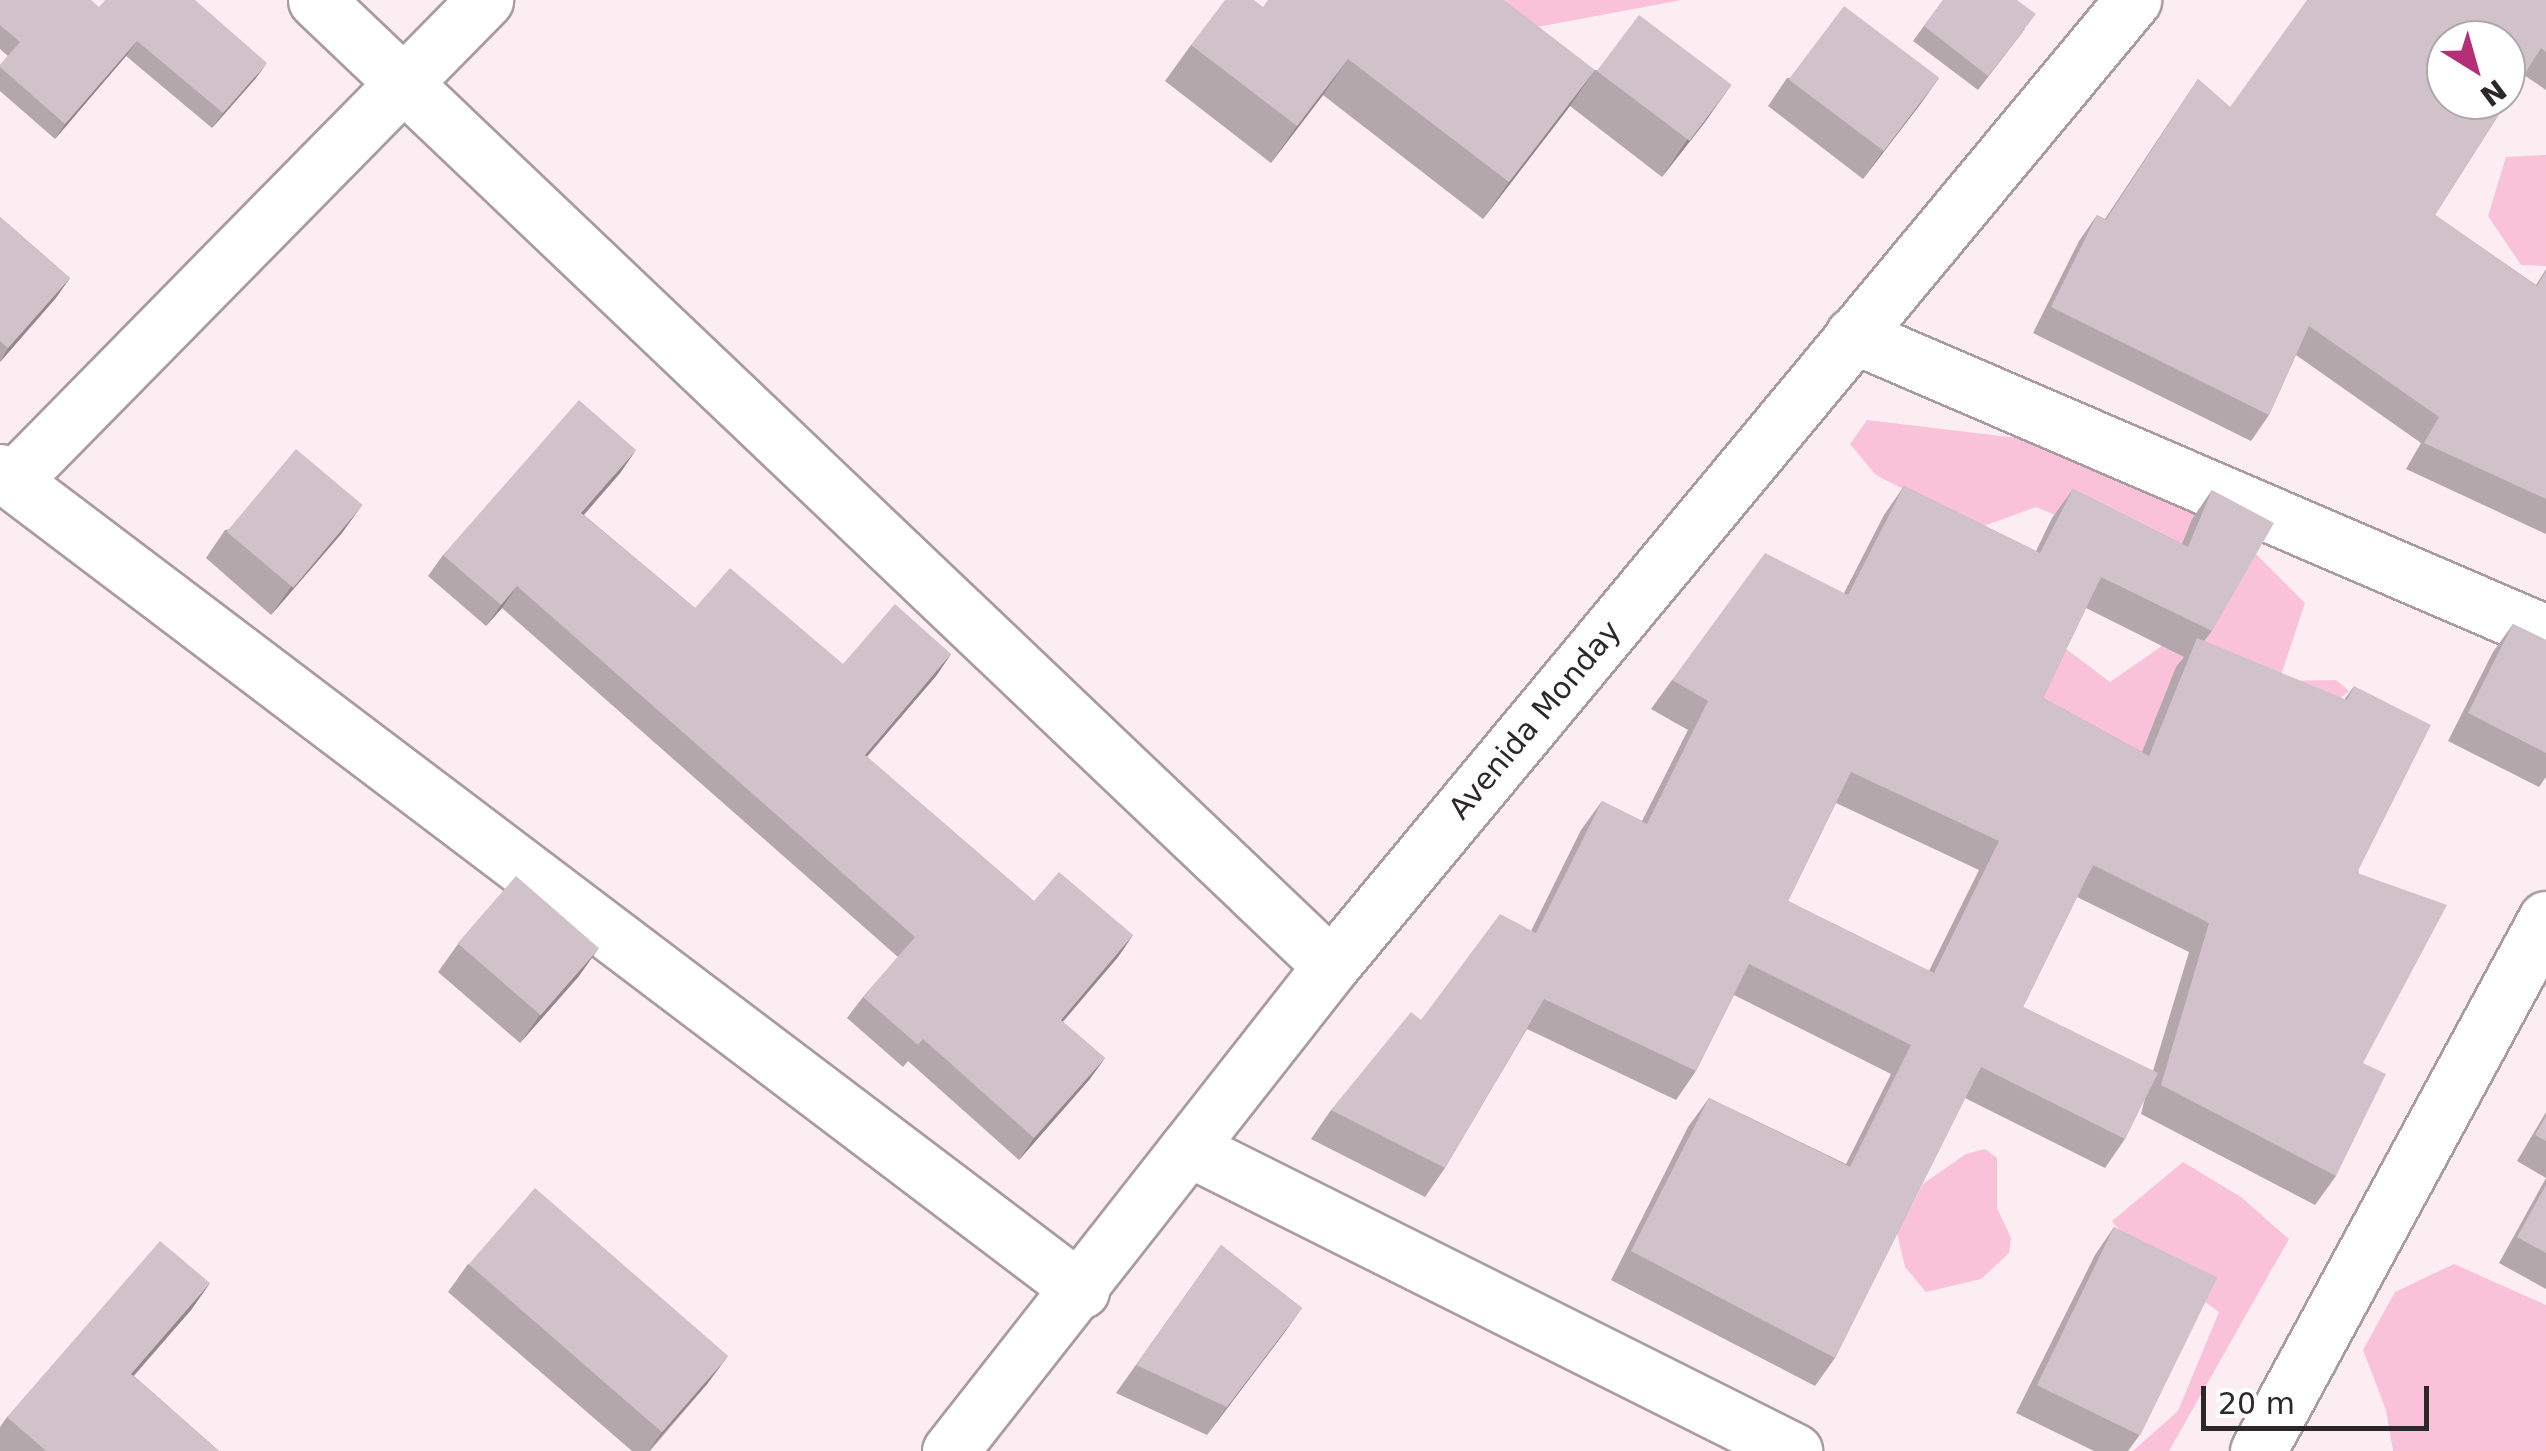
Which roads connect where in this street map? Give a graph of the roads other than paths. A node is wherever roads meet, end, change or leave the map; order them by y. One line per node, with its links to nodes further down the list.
1 (316, 0): 4 (street)
2 (486, 0): 4 (street)
3 (2133, 0): 5 (street, Avenida Monday)
4 (407, 83): 6 (street); 9 (street)
5 (1853, 335): 7 (street); 9 (street, Avenida Monday)
6 (6, 476): 11 (street)
7 (2546, 633)
8 (2546, 919): 14 (street)
9 (1332, 966): 10 (street, Avenida Monday)
10 (1188, 1148): 11 (street, Avenida Monday); 13 (street)
11 (1080, 1290): 12 (street, Avenida Monday)
12 (950, 1451)
13 (1794, 1451)
14 (2258, 1451)

